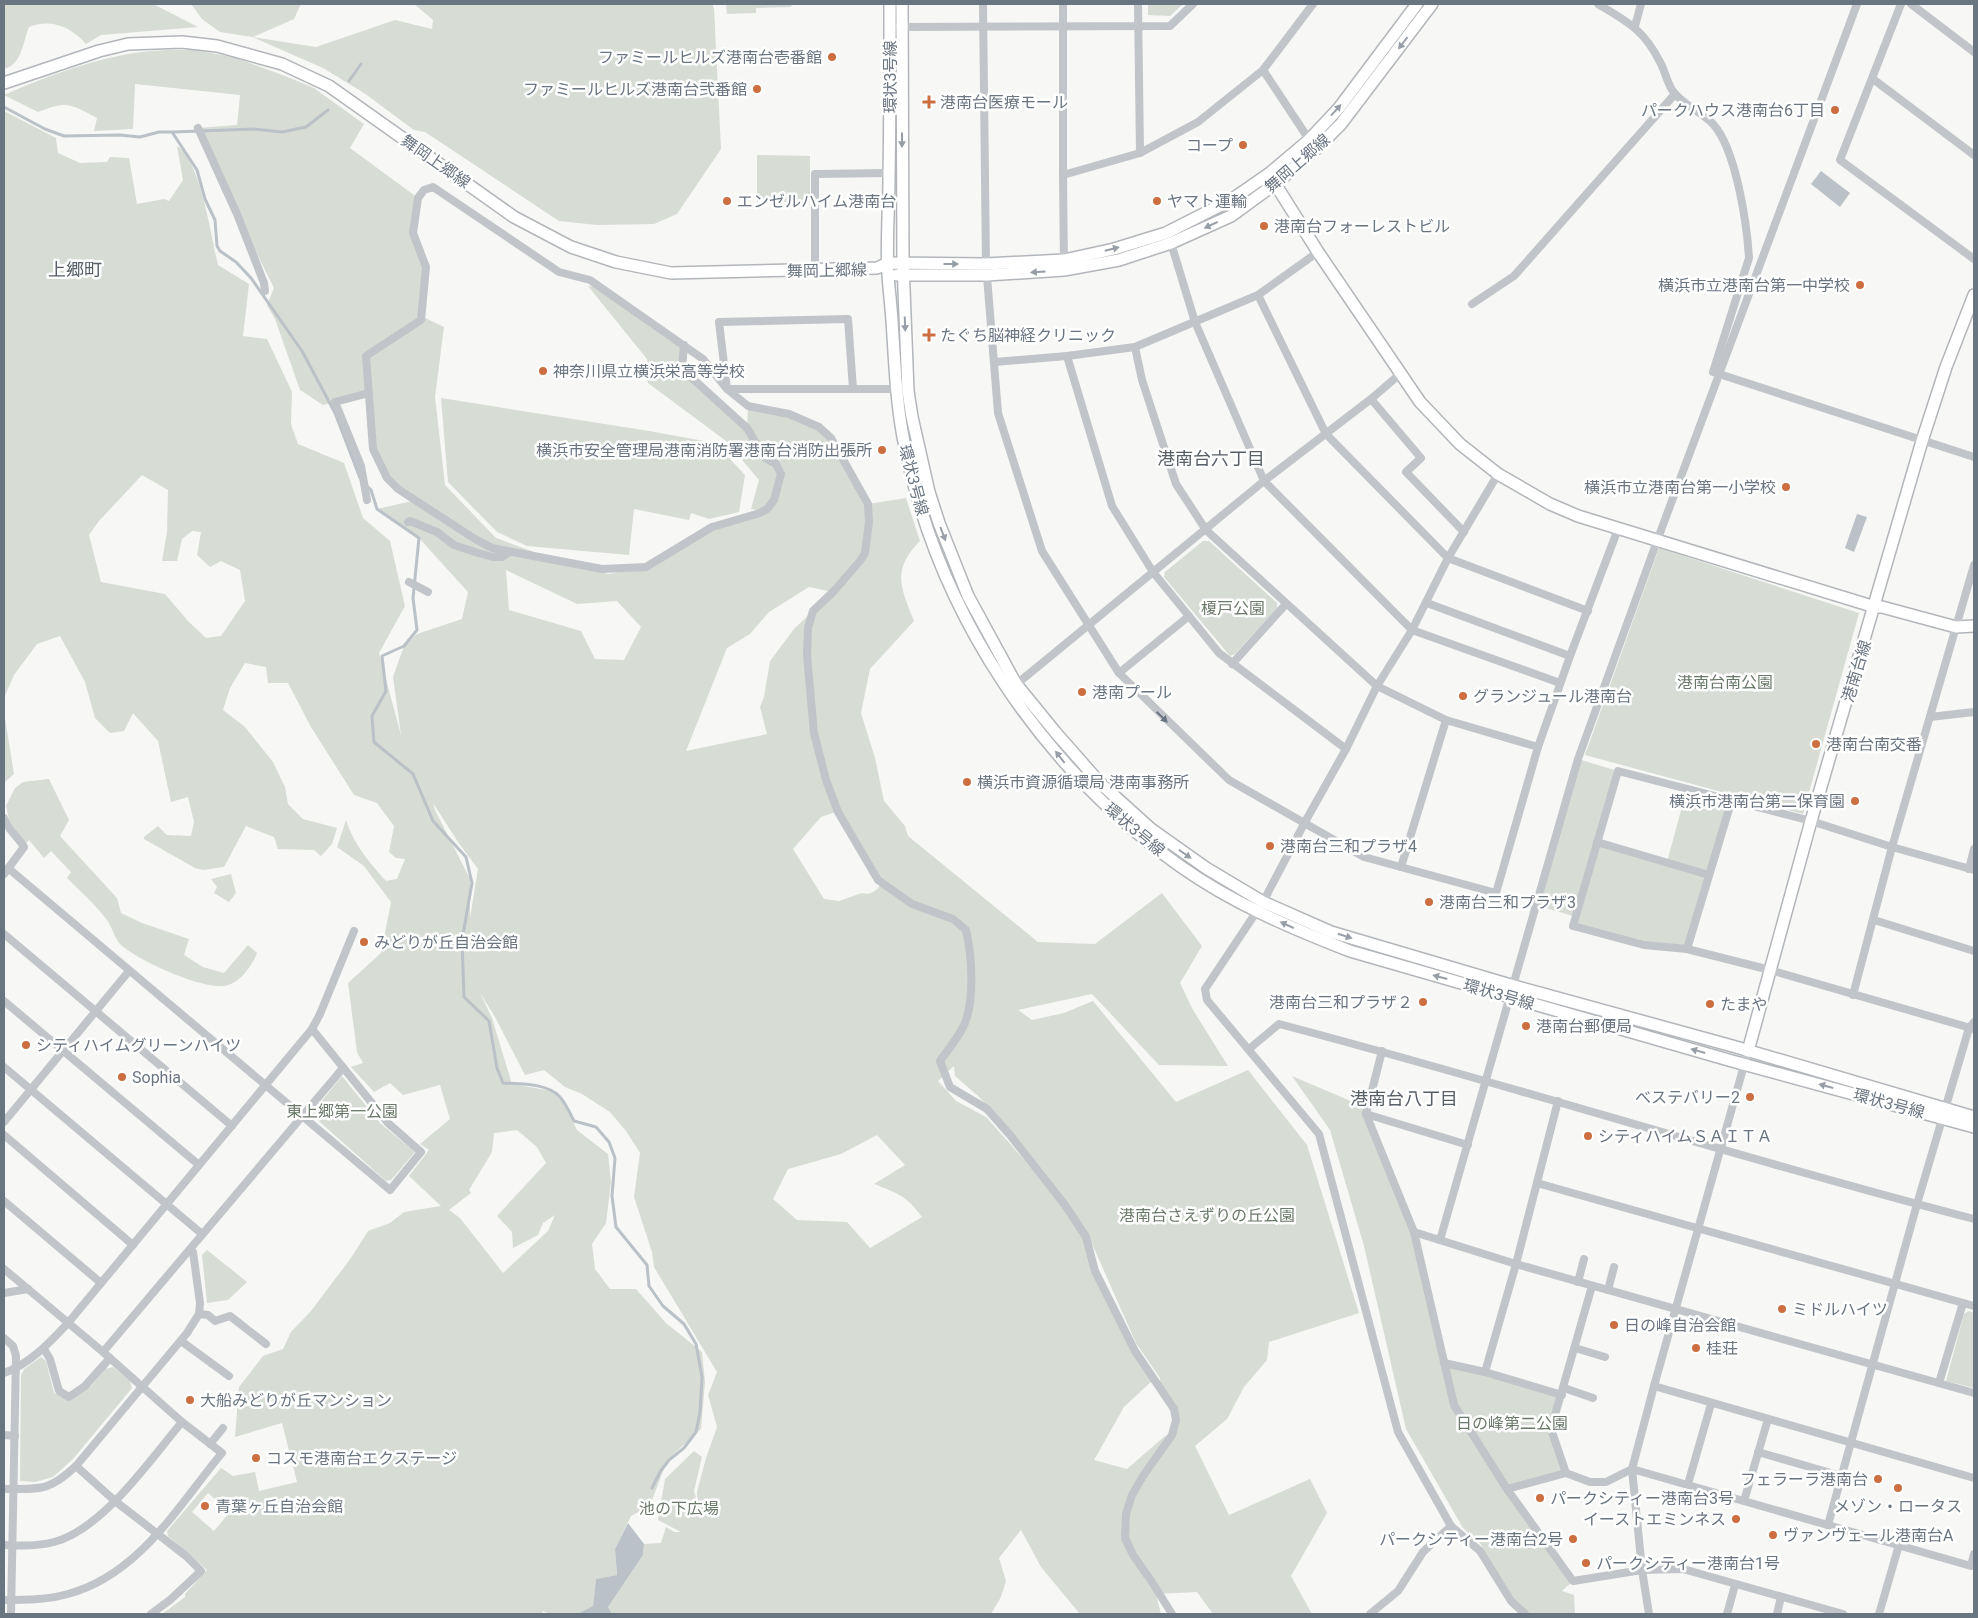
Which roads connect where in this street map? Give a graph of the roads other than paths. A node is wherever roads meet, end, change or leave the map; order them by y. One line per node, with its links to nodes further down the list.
1 (890, 4): 20 (street, 環状3号線)
2 (902, 4): 18 (street, 環状3号線)
3 (983, 4): 16 (street)
4 (1063, 4): 19 (street)
5 (1138, 4): 15 (street)
6 (1193, 4): 15 (street)
7 (1313, 4): 22 (street)
8 (1417, 4): 27 (street, 舞岡上郷線, one-way to 8)
9 (1432, 4): 27 (street, 舞岡上郷線, one-way to 27)
10 (1598, 4): 17 (street)
11 (1642, 4): 17 (street)
12 (1857, 4): 52 (street)
13 (1900, 4): 23 (street)
14 (1910, 4): 21 (street)
15 (1138, 25): 19 (street); 28 (street)
16 (983, 26): 18 (street); 19 (street); 41 (street)
17 (1634, 26): 25 (street)
18 (902, 27): 20 (street); 40 (street, 環状3号線, one-way to 40)
19 (1063, 27): 31 (street)
20 (890, 28): 30 (street, 環状3号線)
21 (1974, 52)
22 (1263, 70): 27 (street); 28 (street)
23 (1873, 79): 29 (street); 36 (street)
24 (4, 83): 39 (street, 舞岡上郷線)
25 (1675, 94): 45 (street); 52 (street)
26 (198, 128): 42 (street)
27 (1312, 144): 32 (street, 舞岡上郷線); 33 (street, 舞岡上郷線)
28 (1140, 153): 31 (street)
29 (1974, 155)
30 (889, 174): 38 (street, 環状3号線); 39 (street)
31 (1062, 174): 37 (street)
32 (1269, 174): 33 (street); 37 (street, 舞岡上郷線, one-way to 32)
33 (1275, 184): 34 (street, 舞岡上郷線, one-way to 34); 35 (street)
34 (1171, 243): 37 (street, 舞岡上郷線); 46 (street)
35 (1318, 252): 43 (street); 51 (street)
36 (1974, 259)
37 (1064, 265): 41 (street, 舞岡上郷線)
38 (884, 269): 39 (street, 舞岡上郷線); 40 (street, 舞岡上郷線); 53 (street, 環状3号線)
39 (815, 270)
40 (903, 270): 41 (street, 舞岡上郷線); 56 (street, 環状3号線, one-way to 56)
41 (987, 270): 50 (street)
42 (265, 291)
43 (1258, 295): 46 (street); 59 (street)
44 (1974, 295): 60 (street, 港南台線)
45 (1472, 304)
46 (1195, 322): 48 (street); 63 (street)
47 (684, 345): 54 (street); 57 (street); 70 (street)
48 (1135, 347): 49 (street); 67 (street)
49 (1067, 356): 50 (street); 73 (street)
50 (995, 362): 81 (street)
51 (1400, 374): 58 (street); 62 (street)
52 (1721, 374): 60 (street); 69 (street)
53 (896, 388): 55 (street); 56 (street); 90 (street, 環状3号線)
54 (727, 389): 55 (street); 55 (street); 223 (street)
55 (853, 389)
56 (908, 391): 90 (street, 環状3号線, one-way to 90)
57 (369, 392): 64 (street); 70 (street)
58 (1371, 399): 59 (street); 68 (street)
59 (1326, 434): 63 (street); 71 (street)
60 (1922, 441): 61 (street); 78 (street, 港南台線)
61 (1974, 458)
62 (1498, 474): 66 (street); 68 (street)
63 (1264, 482): 67 (street); 84 (street)
64 (366, 496)
65 (408, 522): 70 (street)
66 (1618, 529): 69 (street); 79 (street)
67 (1206, 530): 73 (street); 77 (street)
68 (1464, 532): 71 (street)
69 (1657, 541): 78 (street); 115 (street)
70 (509, 552)
71 (1448, 558): 76 (street); 79 (street)
72 (1974, 565): 83 (street)
73 (1153, 572): 80 (street); 81 (street)
74 (410, 583): 75 (street)
75 (424, 590)
76 (1427, 603): 84 (street); 85 (street)
77 (1286, 604): 86 (street); 89 (street)
78 (1875, 607): 83 (street); 98 (street, 港南台線)
79 (1588, 611): 85 (street)
80 (1189, 616): 86 (street); 87 (street)
81 (1088, 625): 87 (street); 90 (street)
82 (1974, 626): 83 (street)
83 (1956, 627): 92 (street)
84 (1412, 630): 88 (street); 89 (street)
85 (1570, 656): 88 (street)
86 (1232, 664): 95 (street)
87 (1119, 673): 99 (street, one-way to 99)
88 (1560, 684): 94 (street)
89 (1378, 686): 93 (street); 95 (street)
90 (1012, 687): 107 (street, 環状3号線)
91 (1974, 712): 92 (street)
92 (1930, 717): 101 (street)
93 (1446, 720): 94 (street); 103 (street)
94 (1538, 748): 103 (street)
95 (1346, 749): 99 (street)
96 (1732, 800): 98 (street); 100 (street); 106 (street)
97 (4, 818): 105 (street)
98 (1811, 820): 101 (street); 113 (street, 港南台線)
99 (1305, 822): 103 (street); 107 (street)
100 (1597, 842): 106 (street); 111 (street)
101 (1892, 847): 104 (street); 108 (street)
102 (1974, 849): 104 (street)
103 (1401, 867)
104 (1972, 869)
105 (6, 871): 114 (street)
106 (1708, 875): 111 (street)
107 (1260, 907): 115 (street, 環状3号線); 121 (street)
108 (1874, 920): 112 (street); 116 (street)
109 (354, 931): 120 (street)
110 (4, 934): 118 (street)
111 (1686, 948): 113 (street)
112 (1974, 951)
113 (1770, 970): 116 (street); 124 (street, 港南台線)
114 (129, 971): 118 (street); 129 (street)
115 (1512, 991): 124 (street, 環状3号線); 125 (street, 環状3号線, one-way to 115); 128 (street)
116 (1853, 995): 119 (street)
117 (4, 1001): 122 (street)
118 (96, 1011): 122 (street); 137 (street)
119 (1973, 1026): 132 (street)
120 (312, 1029): 127 (street); 129 (street)
121 (1249, 1048): 123 (street); 211 (street)
122 (63, 1051): 130 (street); 142 (street)
123 (1382, 1051): 128 (street); 133 (street)
124 (1748, 1051): 125 (street); 132 (street, 環状3号線)
125 (1744, 1064): 132 (street, 環状3号線, one-way to 125); 141 (street)
126 (4, 1067): 130 (street)
127 (343, 1068): 134 (street); 134 (street)
128 (1486, 1080): 131 (street); 140 (street)
129 (266, 1085): 134 (street); 137 (street)
130 (31, 1090): 136 (street); 146 (street)
131 (1558, 1101): 141 (street); 143 (street)
132 (1944, 1113): 135 (street, 環状3号線); 138 (street, 環状3号線); 145 (street)
133 (1366, 1114): 140 (street); 149 (street)
134 (303, 1116): 150 (street)
135 (1974, 1117)
136 (4, 1122)
137 (232, 1126): 142 (street)
138 (1974, 1127)
139 (4, 1135): 152 (street)
140 (1468, 1145): 151 (street)
141 (1720, 1148): 145 (street); 148 (street)
142 (199, 1166): 146 (street)
143 (1537, 1183): 148 (street); 155 (street)
144 (4, 1201): 159 (street)
145 (1917, 1204): 147 (street); 160 (street)
146 (167, 1205): 150 (street); 152 (street)
147 (1974, 1219)
148 (1698, 1229): 160 (street); 167 (street)
149 (1414, 1232): 151 (street); 178 (street)
150 (202, 1234): 153 (street)
151 (1440, 1240): 155 (street)
152 (133, 1245): 159 (street)
153 (190, 1249): 168 (street); 175 (street)
154 (1584, 1258): 158 (street)
155 (1516, 1264): 158 (street); 181 (street)
156 (1614, 1268): 163 (street)
157 (4, 1270): 162 (street)
158 (1578, 1282): 161 (street)
159 (101, 1283): 169 (street)
160 (1895, 1283): 165 (street); 179 (street)
161 (1592, 1286): 163 (street); 174 (street)
162 (28, 1289): 164 (street); 169 (street)
163 (1608, 1290): 167 (street)
164 (4, 1292)
165 (1963, 1303): 166 (street); 184 (street)
166 (1974, 1306)
167 (1676, 1308): 179 (street); 185 (street)
168 (199, 1314): 171 (street); 172 (street)
169 (68, 1323): 173 (street); 175 (street)
170 (4, 1338): 180 (street)
171 (181, 1341): 183 (street); 186 (street)
172 (266, 1344)
173 (44, 1348): 177 (street); 180 (street)
174 (1575, 1348): 176 (street); 187 (street)
175 (103, 1352): 177 (street)
176 (1605, 1357)
177 (110, 1358): 186 (street)
178 (1444, 1363): 181 (street); 207 (street)
179 (1872, 1365): 184 (street); 196 (street)
180 (16, 1369): 182 (street); 195 (street)
181 (1484, 1372): 187 (street)
182 (4, 1373)
183 (229, 1376)
184 (1939, 1383): 188 (street)
185 (1654, 1386): 190 (street); 200 (street)
186 (143, 1387): 192 (street); 199 (street)
187 (1563, 1392): 189 (street); 201 (street)
188 (1974, 1393)
189 (1593, 1398)
190 (1711, 1404): 191 (street); 204 (street)
191 (1768, 1419): 196 (street); 198 (street)
192 (182, 1422): 197 (street); 208 (street)
193 (223, 1428): 197 (street)
194 (4, 1435): 195 (street)
195 (15, 1436): 206 (street)
196 (1850, 1443): 202 (street); 203 (street)
197 (210, 1444): 212 (street)
198 (1758, 1452): 202 (street); 209 (street)
199 (76, 1466): 206 (street); 208 (street)
200 (1632, 1469): 201 (street); 204 (street); 217 (street)
201 (1566, 1473): 207 (street)
202 (1841, 1476): 210 (street)
203 (1974, 1478)
204 (1688, 1484): 209 (street)
205 (4, 1489): 206 (street)
206 (14, 1489): 215 (street)
207 (1507, 1489): 217 (street)
208 (116, 1501): 212 (street); 215 (street)
209 (1744, 1501): 210 (street)
210 (1828, 1525): 213 (street)
211 (1451, 1526): 224 (street); 225 (street)
212 (158, 1534): 220 (street); 222 (street)
213 (1899, 1545): 216 (street); 230 (street)
214 (4, 1546): 215 (street)
215 (14, 1546): 220 (street)
216 (1974, 1554)
217 (1642, 1570): 218 (street); 226 (street)
218 (1735, 1585): 219 (street); 227 (street)
219 (1781, 1597): 228 (street); 229 (street)
220 (7, 1600): 221 (street)
221 (11, 1614)
222 (151, 1614)
223 (1172, 1614)
224 (1370, 1614)
225 (1525, 1614)
226 (1649, 1614)
227 (1727, 1614)
228 (1777, 1614)
229 (1843, 1614)
230 (1879, 1614)

